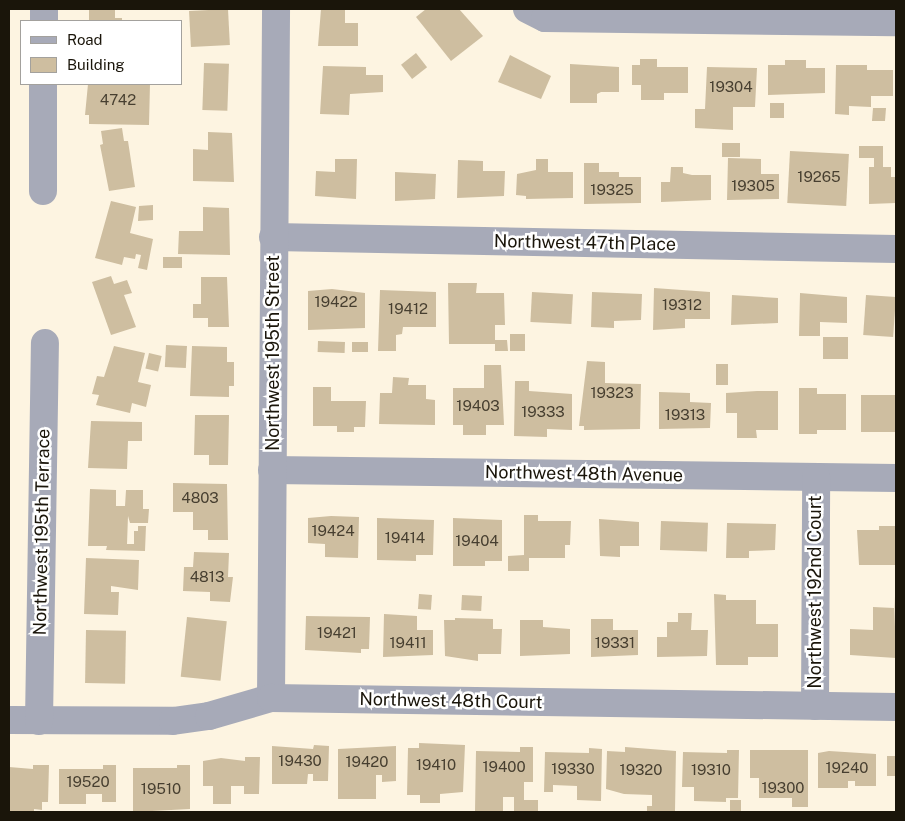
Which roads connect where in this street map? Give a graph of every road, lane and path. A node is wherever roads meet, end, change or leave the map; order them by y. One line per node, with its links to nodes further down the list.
1 (276, 9): 6 (street, Northwest 195th Street)
2 (527, 9): 3 (street)
3 (896, 22)
4 (44, 85): 5 (street)
5 (43, 191)
6 (273, 237): 7 (street, Northwest 47th Place); 9 (street, Northwest 195th Street)
7 (896, 249)
8 (45, 343): 16 (street, Northwest 195th Terrace)
9 (272, 470): 10 (street, Northwest 48th Avenue); 12 (street, Northwest 195th Street)
10 (816, 477): 11 (street, Northwest 48th Avenue); 13 (street, Northwest 192nd Court)
11 (896, 478)
12 (271, 698): 13 (street, Northwest 48th Court); 16 (street, Northwest 48th Court)
13 (815, 706): 14 (street, Northwest 48th Court)
14 (896, 707)
15 (9, 720): 16 (street, Northwest 48th Court)
16 (39, 721)

